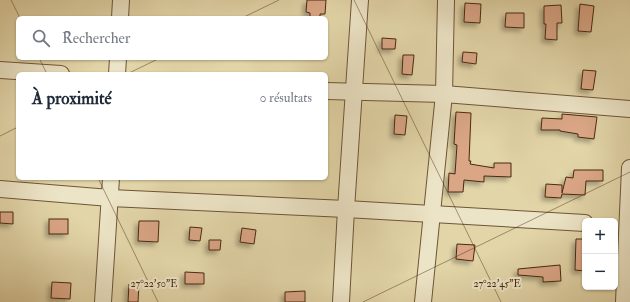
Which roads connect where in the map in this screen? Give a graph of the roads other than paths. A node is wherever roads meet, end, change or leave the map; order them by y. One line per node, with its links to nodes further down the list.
1 (121, 0): 4 (street)
2 (360, 0): 10 (street)
3 (446, 0): 11 (street)
4 (120, 16)
5 (118, 60): 8 (street)
6 (0, 70): 7 (street)
7 (30, 72)
8 (117, 72)
9 (328, 91): 10 (street)
10 (354, 92): 11 (street); 17 (street)
11 (444, 94): 12 (street); 18 (street)
12 (630, 109)
13 (630, 168): 20 (street)
14 (111, 180): 16 (street)
15 (0, 189): 16 (street)
16 (110, 198): 17 (street); 21 (street)
17 (346, 209): 18 (street); 22 (street)
18 (433, 214): 19 (street); 23 (street)
19 (582, 223)
20 (624, 225): 24 (street)
21 (103, 302)
22 (341, 302)
23 (424, 302)
24 (624, 302)

